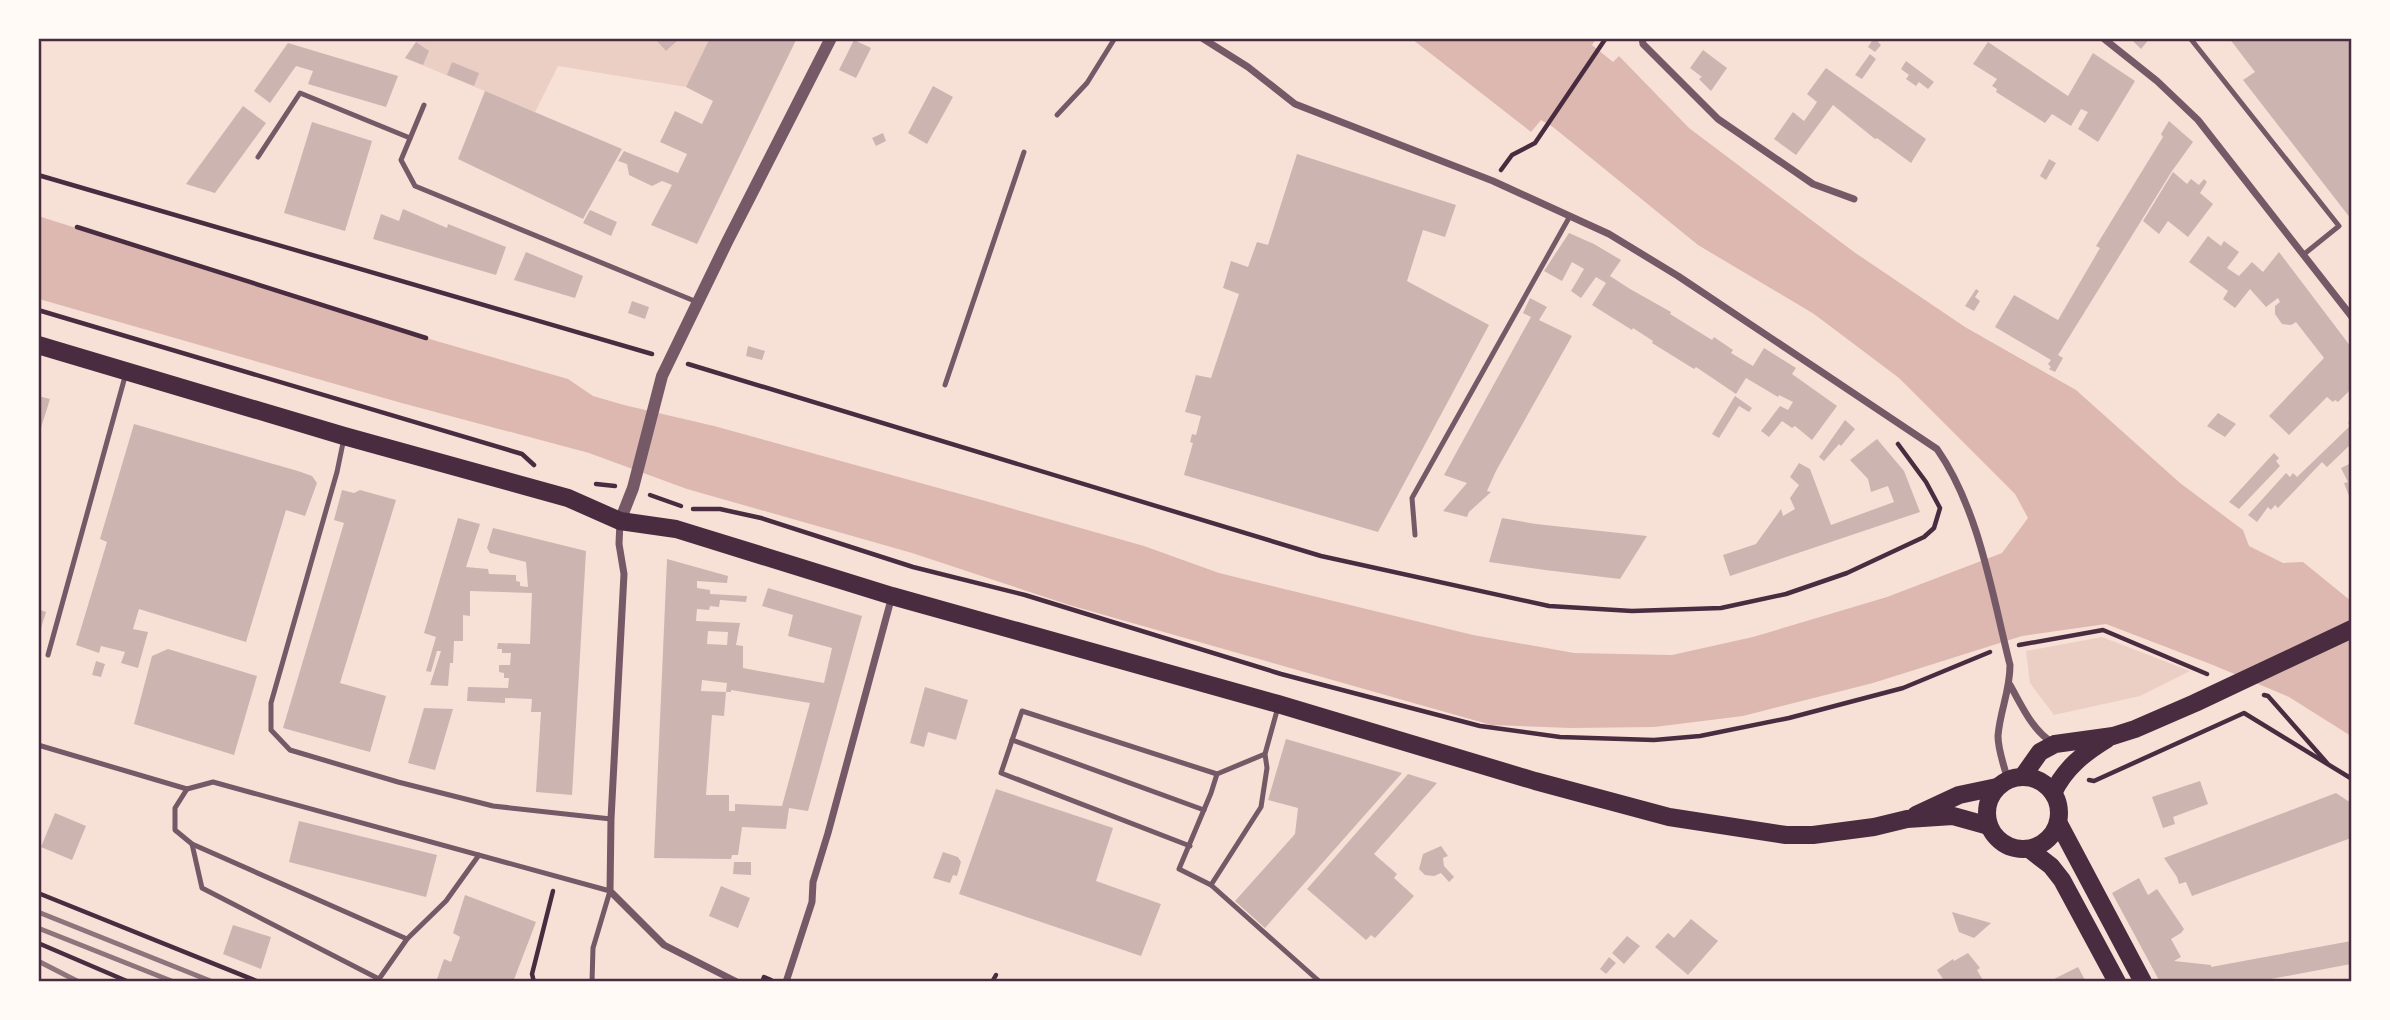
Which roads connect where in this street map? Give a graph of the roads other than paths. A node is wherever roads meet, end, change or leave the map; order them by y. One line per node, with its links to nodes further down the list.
1 (831, 38): 15 (street)
2 (1115, 38): 8 (lane)
3 (1202, 38): 13 (street)
4 (1642, 38): 12 (street)
5 (2103, 38): 14 (street)
6 (2190, 38): 14 (lane)
7 (424, 105): 9 (lane)
8 (1057, 115)
9 (410, 138): 11 (lane); 15 (lane)
10 (1024, 152): 19 (lane)
11 (258, 157)
12 (1854, 199)
13 (1570, 216): 22 (lane); 26 (street)
14 (2303, 255): 16 (street)
15 (697, 302): 21 (street)
16 (2351, 317)
17 (38, 345): 18 (main road)
18 (127, 370): 20 (main road); 25 (lane)
19 (944, 385)
20 (344, 436): 21 (main road); 38 (lane)
21 (620, 521): 23 (main road); 38 (street)
22 (1415, 535)
23 (892, 596): 27 (main road); 51 (street)
24 (2351, 629): 28 (main road)
25 (48, 655)
26 (2010, 685): 30 (street); 34 (street)
27 (1278, 704): 32 (lane); 39 (main road)
28 (2113, 736): 30 (main road); 36 (main road)
29 (1012, 740): 33 (lane); 37 (lane); 43 (lane)
30 (2055, 744): 34 (main road)
31 (38, 746): 35 (lane)
32 (1265, 754): 33 (lane); 46 (lane)
33 (1217, 774): 37 (lane)
34 (2009, 781): 36 (main road); 39 (main road); 41 (main road)
35 (187, 789): 42 (lane); 45 (lane)
36 (2053, 793): 40 (main road)
37 (1204, 810): 43 (lane)
38 (611, 819): 47 (street)
39 (1907, 819): 41 (main road)
40 (2058, 822): 44 (main road); 54 (main road)
41 (1989, 826): 44 (main road)
42 (192, 844): 48 (lane); 48 (lane)
43 (1190, 846): 46 (lane)
44 (2029, 849): 53 (main road)
45 (479, 855): 47 (lane); 48 (lane)
46 (1211, 885): 52 (lane)
47 (610, 891): 49 (lane); 50 (street)
48 (407, 939)
49 (592, 982)
50 (737, 982)
51 (786, 982)
52 (1320, 982)
53 (2117, 982)
54 (2143, 982)

